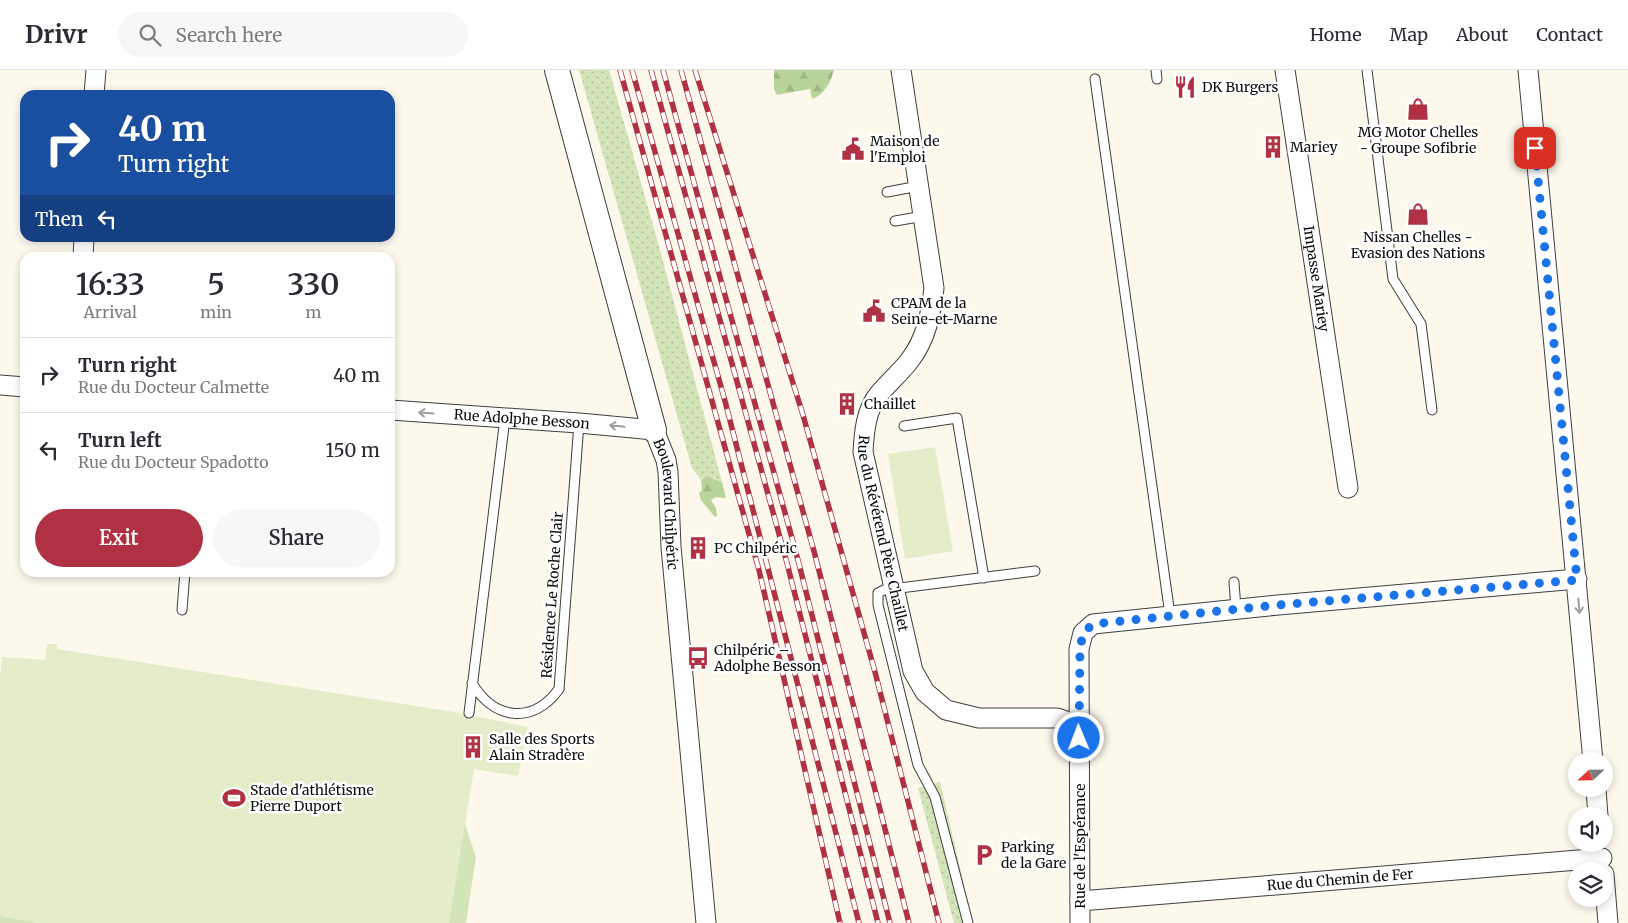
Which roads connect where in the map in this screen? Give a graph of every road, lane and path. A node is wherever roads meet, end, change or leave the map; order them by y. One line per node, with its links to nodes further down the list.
1 (96, 70): 8 (street)
2 (557, 70): 20 (street, Boulevard Chilpéric)
3 (901, 70): 9 (street, Rue du Révérend Père Chaillet)
4 (1285, 70): 21 (street, Impasse Mariey)
5 (1367, 70): 16 (lane)
6 (1528, 70): 25 (street)
7 (1095, 79): 30 (lane)
8 (94, 90)
9 (919, 186): 10 (lane); 11 (street, Rue du Révérend Père Chaillet)
10 (887, 192)
11 (924, 216): 12 (lane); 27 (street, Rue du Révérend Père Chaillet)
12 (895, 221)
13 (0, 385): 14 (street)
14 (20, 387)
15 (395, 410): 17 (street, Rue Adolphe Besson, one-way to 15)
16 (1432, 410)
17 (505, 418): 18 (street, Rue Adolphe Besson); 31 (lane)
18 (579, 423): 20 (street, Rue Adolphe Besson, one-way to 18); 31 (lane, Résidence Le Roche Clair)
19 (904, 426): 24 (lane)
20 (654, 430): 38 (street, Boulevard Chilpéric)
21 (1348, 488)
22 (1035, 571): 24 (lane)
23 (185, 577): 29 (lane)
24 (984, 578): 27 (lane)
25 (1577, 580): 28 (street, Rue de l'Espérance); 34 (street, one-way to 34)
26 (1234, 582): 28 (lane)
27 (894, 589): 33 (street, Rue du Révérend Père Chaillet); 39 (lane)
28 (1236, 609): 30 (street, Rue de l'Espérance)
29 (182, 610)
30 (1170, 615): 33 (street, Rue de l'Espérance)
31 (472, 683): 32 (lane)
32 (469, 713)
33 (1079, 738): 36 (street, Rue de l'Espérance)
34 (1592, 752)
35 (1568, 865): 36 (street, Rue du Chemin de Fer)
36 (1080, 901): 40 (street, Rue de l'Espérance)
37 (1607, 907): 41 (street)
38 (706, 923)
39 (968, 923)
40 (1080, 923)
41 (1608, 923)

